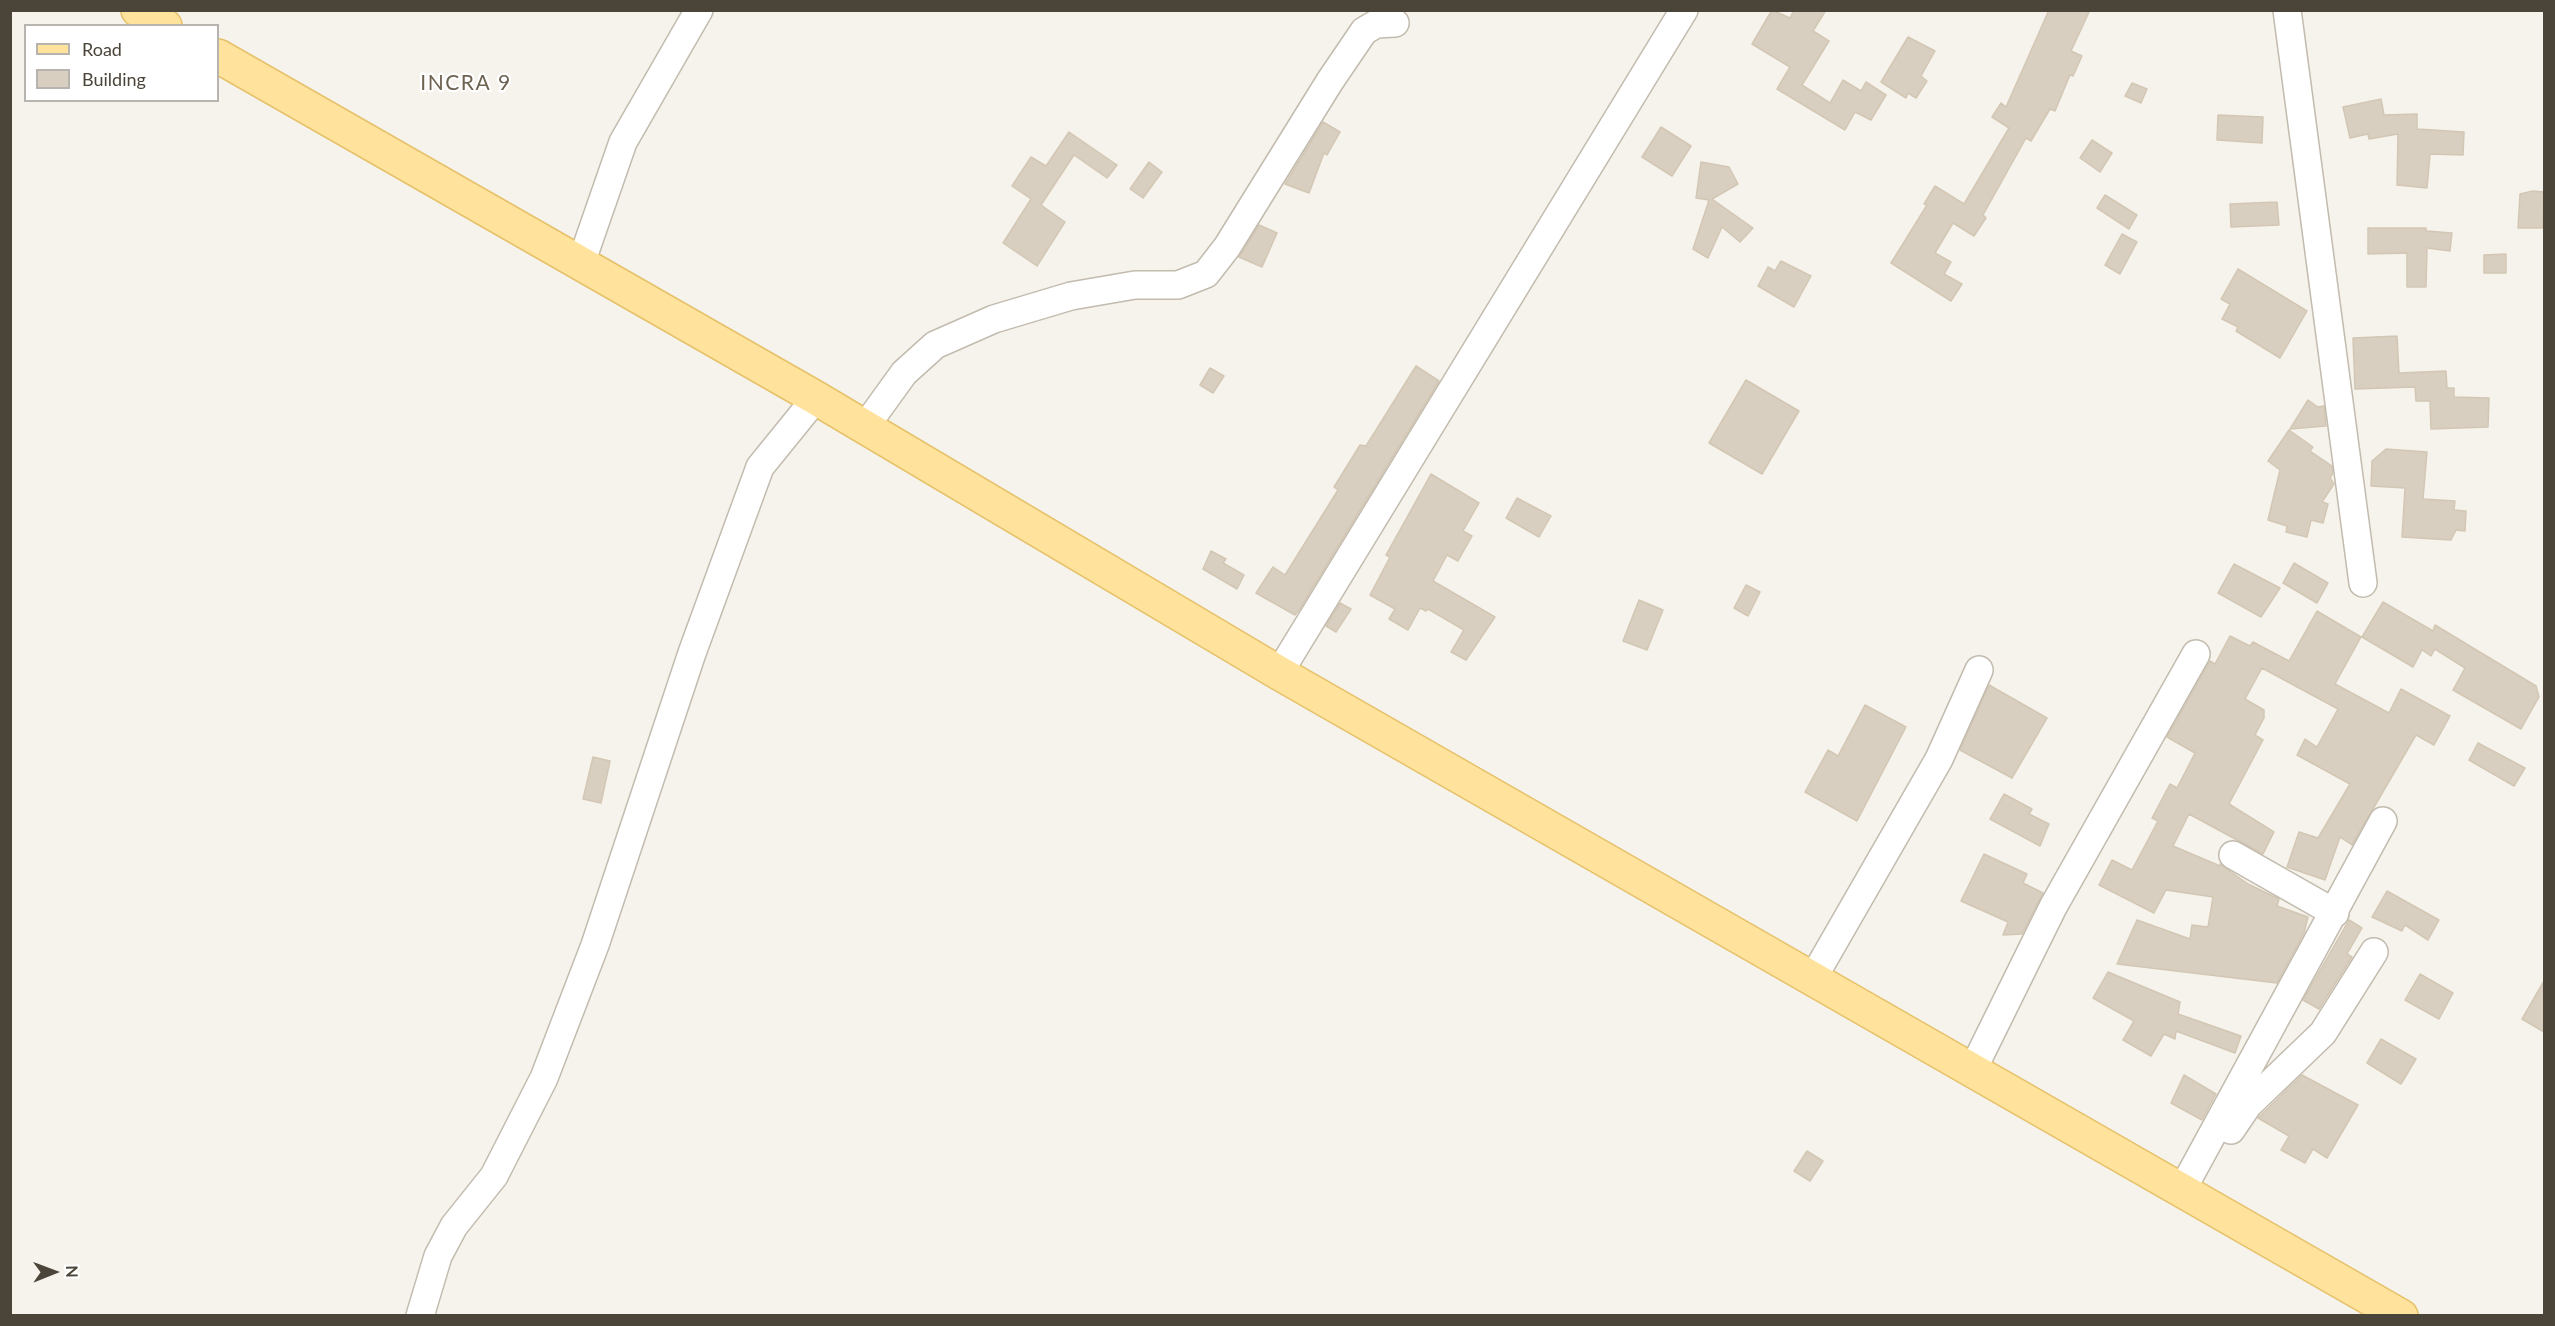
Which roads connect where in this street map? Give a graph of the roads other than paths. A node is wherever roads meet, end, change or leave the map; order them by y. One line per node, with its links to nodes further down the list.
1 (138, 10): 6 (main road)
2 (699, 10): 8 (street)
3 (1684, 10): 14 (street)
4 (2287, 10): 11 (street)
5 (1395, 23): 10 (street)
6 (162, 24)
7 (219, 57): 8 (main road)
8 (581, 263): 9 (main road)
9 (816, 398): 10 (main road); 23 (street)
10 (865, 427): 14 (main road)
11 (2363, 584)
12 (2196, 654): 20 (street)
13 (1979, 670): 19 (street)
14 (1279, 673): 19 (main road)
15 (2383, 821): 17 (street)
16 (2233, 855): 17 (street)
17 (2335, 913): 21 (street)
18 (2374, 952): 21 (street)
19 (1813, 978): 20 (main road)
20 (1973, 1069): 22 (main road)
21 (2198, 1161): 22 (street)
22 (2182, 1190): 24 (main road)
23 (420, 1316)
24 (2401, 1316)

